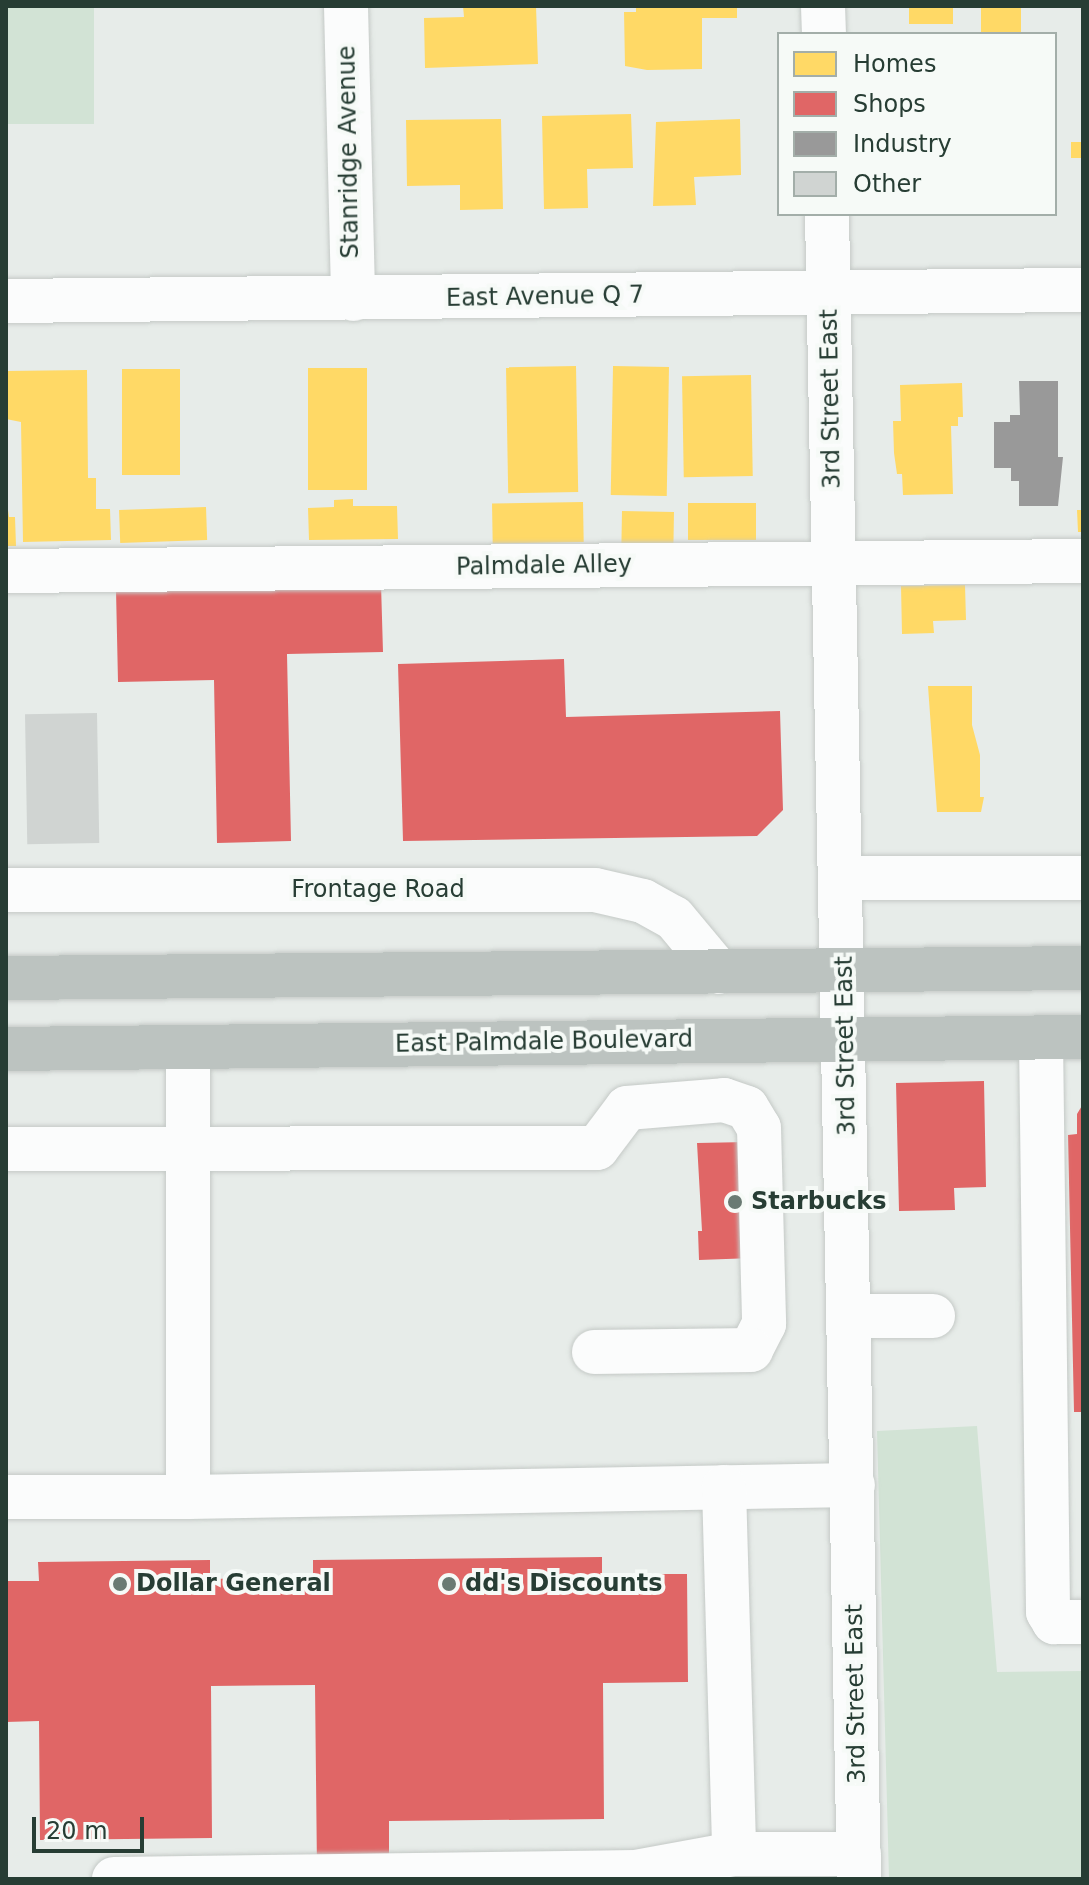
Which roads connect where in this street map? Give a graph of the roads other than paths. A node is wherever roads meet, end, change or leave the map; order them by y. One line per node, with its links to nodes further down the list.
1 (346, 6): 7 (street, Stanridge Avenue)
2 (823, 6): 3 (street)
3 (824, 32)
4 (827, 216): 6 (street, 3rd Street East)
5 (1083, 290): 6 (street, East Avenue Q 7)
6 (829, 294): 7 (street, East Avenue Q 7); 10 (street, 3rd Street East)
7 (353, 299): 8 (street, East Avenue Q 7)
8 (6, 301)
9 (1083, 561): 10 (street, Palmdale Alley)
10 (834, 563): 11 (street, Palmdale Alley); 12 (street, 3rd Street East)
11 (6, 571)
12 (843, 878): 13 (street); 16 (street, 3rd Street East)
13 (1083, 878)
14 (6, 890): 17 (street, Frontage Road)
15 (1083, 968): 16 (highway)
16 (845, 970): 17 (highway); 20 (street, 3rd Street East)
17 (719, 972): 18 (highway)
18 (6, 978)
19 (1062, 1037): 20 (highway, East Palmdale Boulevard); 32 (street)
20 (846, 1038): 21 (highway, East Palmdale Boulevard); 25 (street, 3rd Street East)
21 (188, 1047): 22 (highway, East Palmdale Boulevard); 23 (street)
22 (6, 1049)
23 (188, 1148): 24 (street); 27 (street); 31 (street)
24 (6, 1149)
25 (850, 1316): 26 (street); 28 (street, 3rd Street East)
26 (933, 1316)
27 (594, 1352)
28 (853, 1485): 29 (street); 34 (street, 3rd Street East)
29 (724, 1487): 31 (street); 33 (street)
30 (6, 1497): 31 (street)
31 (188, 1497)
32 (1083, 1622)
33 (734, 1854): 34 (street); 35 (street)
34 (859, 1866)
35 (114, 1879)

